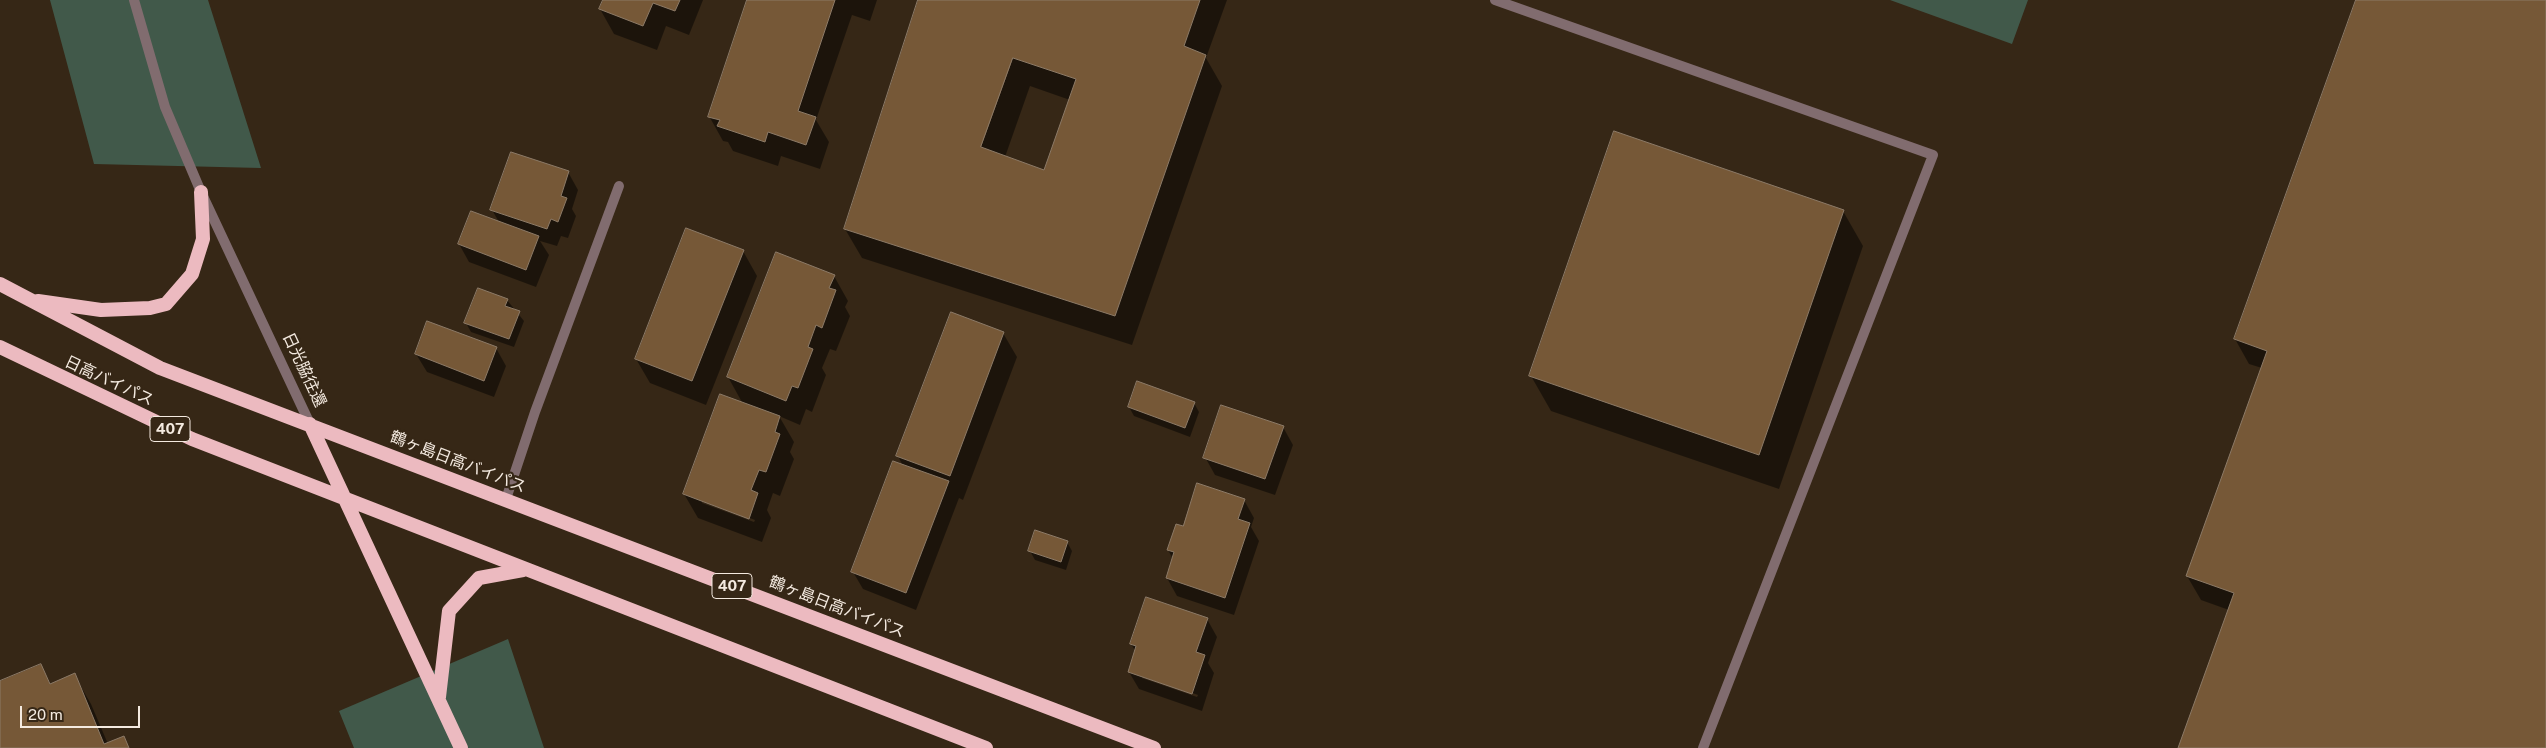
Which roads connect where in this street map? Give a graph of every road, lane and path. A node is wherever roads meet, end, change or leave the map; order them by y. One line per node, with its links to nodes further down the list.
1 (134, 0): 4 (street, 日光脇往還)
2 (1495, 0): 16 (street)
3 (619, 186): 10 (street)
4 (200, 192): 6 (highway); 8 (street, 日光脇往還)
5 (0, 284): 6 (highway, 日高バイパス / 407)
6 (27, 299): 8 (highway, 日高バイパス / 407)
7 (0, 347): 9 (highway, 日高バイパス / 407)
8 (310, 424): 9 (highway, 日光脇往還); 10 (highway, 鶴ヶ島日高バイパス / 407)
9 (345, 499): 11 (highway, 407); 12 (highway, 日光脇往還)
10 (506, 499): 15 (highway, 鶴ヶ島日高バイパス / 407)
11 (524, 570): 12 (highway); 14 (highway, 407)
12 (439, 699): 13 (highway, 日光脇往還)
13 (461, 748)
14 (986, 748)
15 (1154, 748)
16 (1703, 748)

